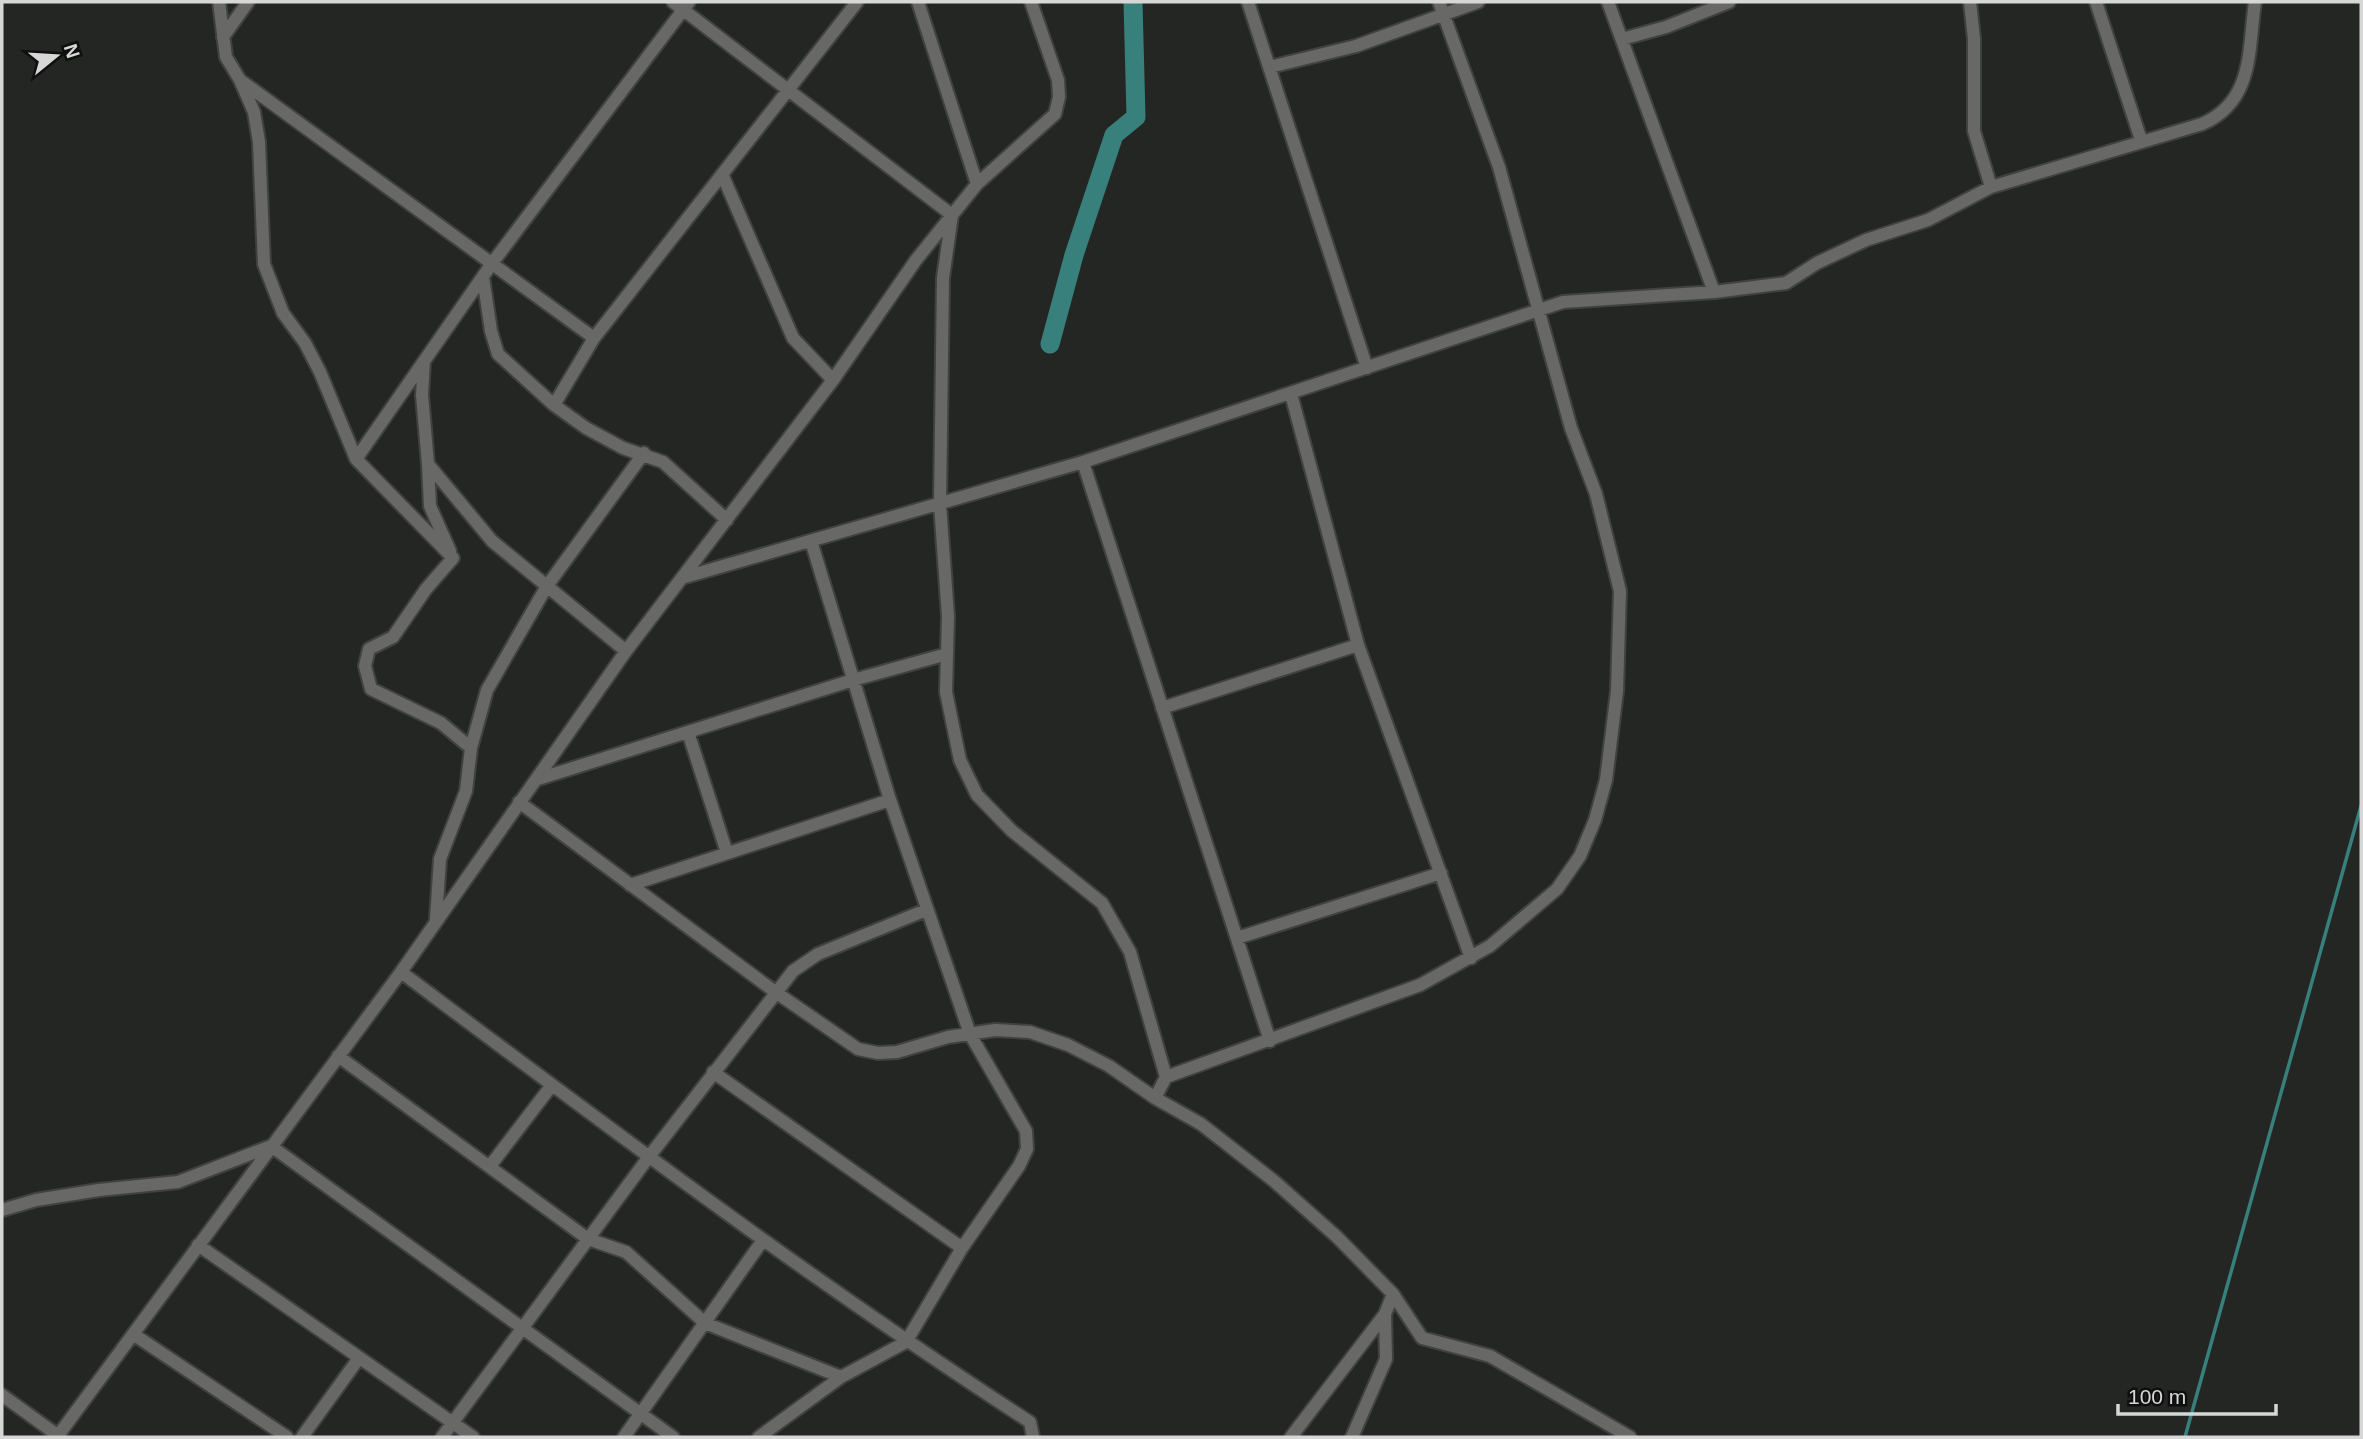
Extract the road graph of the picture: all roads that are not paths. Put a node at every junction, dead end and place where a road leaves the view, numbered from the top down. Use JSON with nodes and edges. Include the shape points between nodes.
{"nodes":[{"id":1,"x":219,"y":2,"type":"edge"},
{"id":2,"x":248,"y":2,"type":"edge"},
{"id":3,"x":857,"y":2,"type":"edge"},
{"id":4,"x":918,"y":2,"type":"edge"},
{"id":5,"x":1031,"y":2,"type":"edge"},
{"id":6,"x":1248,"y":2,"type":"edge"},
{"id":7,"x":1478,"y":2,"type":"edge"},
{"id":8,"x":1608,"y":2,"type":"edge"},
{"id":9,"x":1730,"y":2,"type":"edge"},
{"id":10,"x":1970,"y":2,"type":"edge"},
{"id":11,"x":2096,"y":2,"type":"edge"},
{"id":12,"x":2255,"y":2,"type":"edge"},
{"id":13,"x":682,"y":4,"type":"edge"},
{"id":14,"x":1441,"y":7,"type":"edge"},
{"id":15,"x":223,"y":37,"type":"junction"},
{"id":16,"x":1622,"y":39,"type":"junction"},
{"id":17,"x":1270,"y":67,"type":"junction"},
{"id":18,"x":240,"y":79,"type":"junction"},
{"id":19,"x":787,"y":90,"type":"junction"},
{"id":20,"x":2141,"y":140,"type":"junction"},
{"id":21,"x":722,"y":174,"type":"junction"},
{"id":22,"x":977,"y":184,"type":"junction"},
{"id":23,"x":1991,"y":187,"type":"junction"},
{"id":24,"x":952,"y":215,"type":"junction"},
{"id":25,"x":494,"y":262,"type":"junction"},
{"id":26,"x":483,"y":277,"type":"junction"},
{"id":27,"x":1714,"y":292,"type":"junction"},
{"id":28,"x":1538,"y":309,"type":"junction"},
{"id":29,"x":593,"y":338,"type":"junction"},
{"id":30,"x":424,"y":361,"type":"junction"},
{"id":31,"x":1367,"y":368,"type":"junction"},
{"id":32,"x":833,"y":380,"type":"junction"},
{"id":33,"x":1291,"y":394,"type":"junction"},
{"id":34,"x":554,"y":405,"type":"junction"},
{"id":35,"x":644,"y":453,"type":"junction"},
{"id":36,"x":356,"y":459,"type":"junction"},
{"id":37,"x":1083,"y":462,"type":"junction"},
{"id":38,"x":428,"y":464,"type":"junction"},
{"id":39,"x":940,"y":504,"type":"junction"},
{"id":40,"x":727,"y":520,"type":"junction"},
{"id":41,"x":811,"y":541,"type":"junction"},
{"id":42,"x":453,"y":558,"type":"junction"},
{"id":43,"x":685,"y":577,"type":"junction"},
{"id":44,"x":547,"y":586,"type":"junction"},
{"id":45,"x":1358,"y":645,"type":"junction"},
{"id":46,"x":626,"y":650,"type":"junction"},
{"id":47,"x":947,"y":654,"type":"junction"},
{"id":48,"x":853,"y":680,"type":"junction"},
{"id":49,"x":1162,"y":708,"type":"junction"},
{"id":50,"x":688,"y":732,"type":"junction"},
{"id":51,"x":471,"y":748,"type":"junction"},
{"id":52,"x":538,"y":779,"type":"junction"},
{"id":53,"x":890,"y":800,"type":"junction"},
{"id":54,"x":519,"y":802,"type":"junction"},
{"id":55,"x":727,"y":853,"type":"junction"},
{"id":56,"x":1441,"y":873,"type":"junction"},
{"id":57,"x":630,"y":885,"type":"junction"},
{"id":58,"x":926,"y":910,"type":"junction"},
{"id":59,"x":436,"y":920,"type":"junction"},
{"id":60,"x":1237,"y":938,"type":"junction"},
{"id":61,"x":1471,"y":958,"type":"junction"},
{"id":62,"x":401,"y":972,"type":"junction"},
{"id":63,"x":774,"y":991,"type":"junction"},
{"id":64,"x":970,"y":1034,"type":"junction"},
{"id":65,"x":1270,"y":1041,"type":"junction"},
{"id":66,"x":338,"y":1056,"type":"junction"},
{"id":67,"x":713,"y":1072,"type":"junction"},
{"id":68,"x":1166,"y":1077,"type":"junction"},
{"id":69,"x":552,"y":1085,"type":"junction"},
{"id":70,"x":1155,"y":1098,"type":"junction"},
{"id":71,"x":271,"y":1146,"type":"junction"},
{"id":72,"x":648,"y":1158,"type":"junction"},
{"id":73,"x":490,"y":1166,"type":"junction"},
{"id":74,"x":2,"y":1210,"type":"edge"},
{"id":75,"x":588,"y":1239,"type":"junction"},
{"id":76,"x":763,"y":1240,"type":"junction"},
{"id":77,"x":198,"y":1245,"type":"junction"},
{"id":78,"x":962,"y":1248,"type":"junction"},
{"id":79,"x":1393,"y":1294,"type":"junction"},
{"id":80,"x":1385,"y":1314,"type":"junction"},
{"id":81,"x":705,"y":1323,"type":"junction"},
{"id":82,"x":523,"y":1329,"type":"junction"},
{"id":83,"x":133,"y":1334,"type":"junction"},
{"id":84,"x":906,"y":1342,"type":"junction"},
{"id":85,"x":359,"y":1358,"type":"junction"},
{"id":86,"x":841,"y":1377,"type":"junction"},
{"id":87,"x":2,"y":1395,"type":"edge"},
{"id":88,"x":639,"y":1415,"type":"junction"},
{"id":89,"x":452,"y":1423,"type":"junction"},
{"id":90,"x":58,"y":1437,"type":"edge"},
{"id":91,"x":287,"y":1437,"type":"edge"},
{"id":92,"x":302,"y":1437,"type":"edge"},
{"id":93,"x":442,"y":1437,"type":"edge"},
{"id":94,"x":473,"y":1437,"type":"edge"},
{"id":95,"x":624,"y":1437,"type":"edge"},
{"id":96,"x":673,"y":1437,"type":"edge"},
{"id":97,"x":759,"y":1437,"type":"edge"},
{"id":98,"x":1033,"y":1437,"type":"edge"},
{"id":99,"x":1291,"y":1437,"type":"edge"},
{"id":100,"x":1352,"y":1437,"type":"edge"},
{"id":101,"x":1630,"y":1437,"type":"edge"}],
"edges":[{"from":1,"to":15,"type":"street"},
{"from":2,"to":15,"type":"street"},
{"from":3,"to":19,"type":"street"},
{"from":4,"to":22,"type":"street"},
{"from":5,"to":22,"type":"street","via":[[1058,80],[1057,108]]},
{"from":6,"to":17,"type":"street"},
{"from":7,"to":14,"type":"street"},
{"from":8,"to":16,"type":"street"},
{"from":9,"to":16,"type":"street"},
{"from":10,"to":23,"type":"street","via":[[1975,39],[1975,131]]},
{"from":11,"to":20,"type":"street"},
{"from":12,"to":20,"type":"street","via":[[2243,85],[2235,101],[2221,116],[2202,124]]},
{"from":13,"to":19,"type":"street"},
{"from":13,"to":25,"type":"street"},
{"from":14,"to":17,"type":"street","via":[[1356,46]]},
{"from":14,"to":28,"type":"street","via":[[1499,167]]},
{"from":15,"to":18,"type":"street","via":[[226,57]]},
{"from":16,"to":27,"type":"street"},
{"from":17,"to":31,"type":"street"},
{"from":18,"to":25,"type":"street"},
{"from":18,"to":36,"type":"street","via":[[254,112],[259,142],[264,264],[283,313],[320,372]]},
{"from":19,"to":21,"type":"street"},
{"from":19,"to":24,"type":"street"},
{"from":20,"to":23,"type":"street"},
{"from":21,"to":29,"type":"street"},
{"from":21,"to":32,"type":"street","via":[[793,338]]},
{"from":22,"to":24,"type":"street"},
{"from":23,"to":27,"type":"street","via":[[1928,220],[1817,262],[1786,284]]},
{"from":24,"to":32,"type":"street"},
{"from":24,"to":39,"type":"street","via":[[943,278]]},
{"from":25,"to":26,"type":"street"},
{"from":25,"to":29,"type":"street"},
{"from":26,"to":30,"type":"street"},
{"from":26,"to":34,"type":"street","via":[[498,354]]},
{"from":27,"to":28,"type":"street","via":[[1563,302]]},
{"from":28,"to":31,"type":"street"},
{"from":28,"to":61,"type":"street","via":[[1571,428],[1596,494],[1620,591],[1617,691],[1606,780],[1580,856],[1557,889]]},
{"from":29,"to":34,"type":"street"},
{"from":30,"to":36,"type":"street"},
{"from":30,"to":38,"type":"street"},
{"from":31,"to":33,"type":"street"},
{"from":32,"to":40,"type":"street"},
{"from":33,"to":37,"type":"street"},
{"from":33,"to":45,"type":"street"},
{"from":34,"to":35,"type":"street","via":[[623,448]]},
{"from":35,"to":40,"type":"street","via":[[663,462]]},
{"from":35,"to":44,"type":"street"},
{"from":36,"to":42,"type":"street"},
{"from":37,"to":39,"type":"street"},
{"from":37,"to":49,"type":"street"},
{"from":38,"to":42,"type":"street","via":[[430,506]]},
{"from":38,"to":44,"type":"street","via":[[492,541]]},
{"from":39,"to":41,"type":"street"},
{"from":39,"to":47,"type":"street"},
{"from":40,"to":43,"type":"street"},
{"from":41,"to":43,"type":"street"},
{"from":41,"to":48,"type":"street"},
{"from":42,"to":51,"type":"street","via":[[393,637],[369,649],[365,666],[371,689],[441,723]]},
{"from":43,"to":46,"type":"street"},
{"from":44,"to":46,"type":"street"},
{"from":44,"to":51,"type":"street","via":[[487,690]]},
{"from":45,"to":49,"type":"street"},
{"from":45,"to":56,"type":"street"},
{"from":46,"to":52,"type":"street"},
{"from":47,"to":48,"type":"street"},
{"from":47,"to":68,"type":"street","via":[[946,692],[960,760],[977,795],[1012,831],[1102,903],[1130,952]]},
{"from":48,"to":50,"type":"street"},
{"from":48,"to":53,"type":"street"},
{"from":49,"to":60,"type":"street"},
{"from":50,"to":52,"type":"street"},
{"from":50,"to":55,"type":"street"},
{"from":51,"to":59,"type":"street","via":[[467,791],[440,859]]},
{"from":52,"to":54,"type":"street"},
{"from":53,"to":55,"type":"street"},
{"from":53,"to":58,"type":"street"},
{"from":54,"to":57,"type":"street"},
{"from":54,"to":59,"type":"street"},
{"from":55,"to":57,"type":"street"},
{"from":56,"to":60,"type":"street"},
{"from":56,"to":61,"type":"street"},
{"from":57,"to":63,"type":"street"},
{"from":58,"to":63,"type":"street","via":[[818,954]]},
{"from":58,"to":64,"type":"street"},
{"from":59,"to":62,"type":"street"},
{"from":60,"to":65,"type":"street"},
{"from":61,"to":65,"type":"street","via":[[1420,985]]},
{"from":62,"to":66,"type":"street"},
{"from":62,"to":69,"type":"street"},
{"from":63,"to":64,"type":"street","via":[[858,1049],[897,1052]]},
{"from":63,"to":67,"type":"street"},
{"from":64,"to":70,"type":"street","via":[[1018,1031],[1055,1040],[1109,1066]]},
{"from":64,"to":78,"type":"street","via":[[1026,1131],[1027,1149]]},
{"from":65,"to":68,"type":"street"},
{"from":66,"to":71,"type":"street"},
{"from":66,"to":73,"type":"street"},
{"from":67,"to":72,"type":"street"},
{"from":67,"to":78,"type":"street"},
{"from":68,"to":70,"type":"street"},
{"from":69,"to":72,"type":"street"},
{"from":69,"to":73,"type":"street"},
{"from":70,"to":79,"type":"street","via":[[1201,1124],[1274,1181]]},
{"from":71,"to":74,"type":"street","via":[[178,1182],[86,1192]]},
{"from":71,"to":77,"type":"street"},
{"from":71,"to":82,"type":"street"},
{"from":72,"to":75,"type":"street"},
{"from":72,"to":76,"type":"street"},
{"from":73,"to":75,"type":"street"},
{"from":75,"to":81,"type":"street","via":[[626,1252]]},
{"from":75,"to":82,"type":"street"},
{"from":76,"to":81,"type":"street"},
{"from":76,"to":84,"type":"street"},
{"from":77,"to":83,"type":"street"},
{"from":77,"to":85,"type":"street"},
{"from":78,"to":84,"type":"street"},
{"from":79,"to":80,"type":"street"},
{"from":79,"to":101,"type":"street","via":[[1422,1338],[1490,1356]]},
{"from":80,"to":99,"type":"street"},
{"from":80,"to":100,"type":"street","via":[[1387,1359]]},
{"from":81,"to":86,"type":"street"},
{"from":81,"to":88,"type":"street"},
{"from":82,"to":88,"type":"street"},
{"from":82,"to":89,"type":"street"},
{"from":83,"to":90,"type":"street"},
{"from":83,"to":91,"type":"street"},
{"from":84,"to":86,"type":"street"},
{"from":84,"to":98,"type":"street","via":[[1030,1422]]},
{"from":85,"to":89,"type":"street"},
{"from":85,"to":92,"type":"street"},
{"from":86,"to":97,"type":"street"},
{"from":87,"to":90,"type":"street"},
{"from":88,"to":95,"type":"street"},
{"from":88,"to":96,"type":"street"},
{"from":89,"to":93,"type":"street"},
{"from":89,"to":94,"type":"street"}]}
